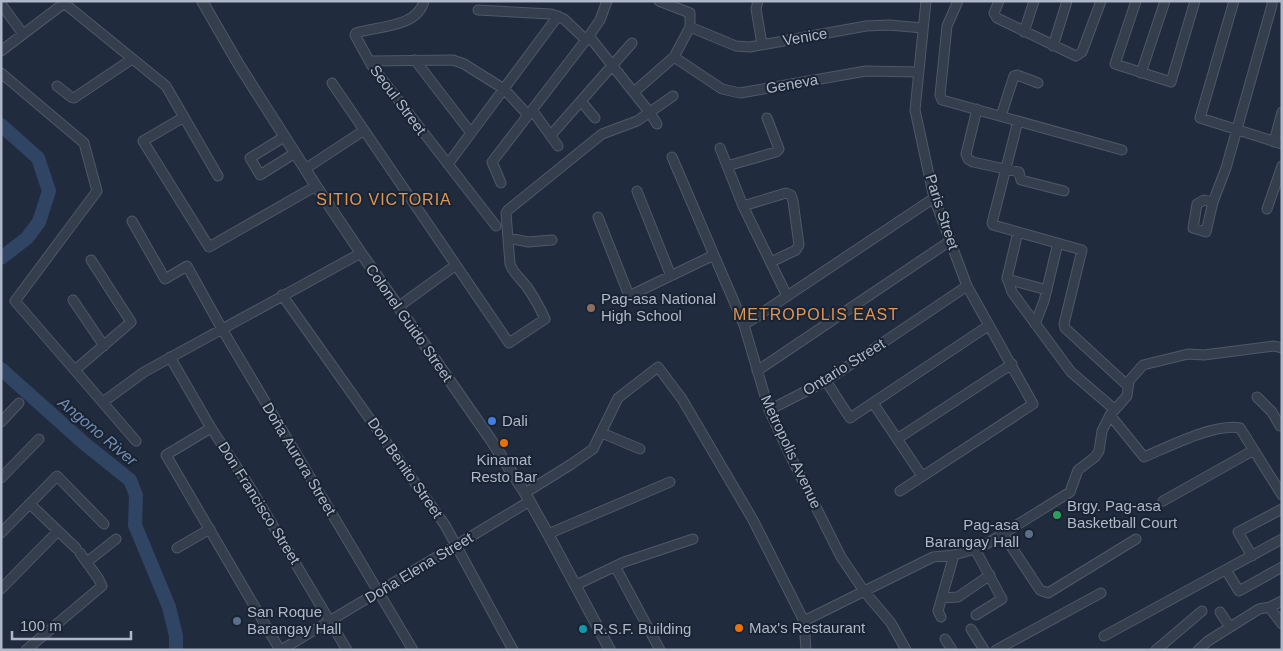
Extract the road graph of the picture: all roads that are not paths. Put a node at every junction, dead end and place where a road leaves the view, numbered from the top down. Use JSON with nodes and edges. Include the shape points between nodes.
{"nodes":[{"id":1,"x":202,"y":1,"type":"edge"},
{"id":2,"x":424,"y":1,"type":"edge"},
{"id":3,"x":607,"y":1,"type":"edge"},
{"id":4,"x":660,"y":1,"type":"edge"},
{"id":5,"x":758,"y":1,"type":"edge"},
{"id":6,"x":926,"y":1,"type":"edge"},
{"id":7,"x":958,"y":1,"type":"edge"},
{"id":8,"x":999,"y":1,"type":"edge"},
{"id":9,"x":1034,"y":1,"type":"edge"},
{"id":10,"x":1067,"y":1,"type":"edge"},
{"id":11,"x":1101,"y":1,"type":"edge"},
{"id":12,"x":1136,"y":1,"type":"edge"},
{"id":13,"x":1165,"y":1,"type":"edge"},
{"id":14,"x":1195,"y":1,"type":"edge"},
{"id":15,"x":1234,"y":1,"type":"edge"},
{"id":16,"x":1272,"y":1,"type":"edge"},
{"id":17,"x":65,"y":2,"type":"edge"},
{"id":18,"x":1,"y":4,"type":"edge"},
{"id":19,"x":500,"y":6,"type":"edge"},
{"id":20,"x":478,"y":10,"type":"dead end"},
{"id":21,"x":558,"y":16,"type":"junction"},
{"id":22,"x":690,"y":27,"type":"junction"},
{"id":23,"x":923,"y":28,"type":"junction"},
{"id":24,"x":1024,"y":32,"type":"junction"},
{"id":25,"x":23,"y":34,"type":"junction"},
{"id":26,"x":587,"y":38,"type":"junction"},
{"id":27,"x":632,"y":43,"type":"dead end"},
{"id":28,"x":762,"y":44,"type":"junction"},
{"id":29,"x":1052,"y":46,"type":"junction"},
{"id":30,"x":1,"y":51,"type":"edge"},
{"id":31,"x":674,"y":57,"type":"junction"},
{"id":32,"x":132,"y":59,"type":"junction"},
{"id":33,"x":415,"y":60,"type":"junction"},
{"id":34,"x":369,"y":61,"type":"junction"},
{"id":35,"x":612,"y":64,"type":"junction"},
{"id":36,"x":918,"y":72,"type":"junction"},
{"id":37,"x":1,"y":73,"type":"edge"},
{"id":38,"x":1141,"y":73,"type":"junction"},
{"id":39,"x":332,"y":83,"type":"dead end"},
{"id":40,"x":1038,"y":83,"type":"dead end"},
{"id":41,"x":57,"y":86,"type":"dead end"},
{"id":42,"x":504,"y":89,"type":"junction"},
{"id":43,"x":634,"y":92,"type":"junction"},
{"id":44,"x":673,"y":96,"type":"dead end"},
{"id":45,"x":581,"y":101,"type":"junction"},
{"id":46,"x":977,"y":109,"type":"junction"},
{"id":47,"x":1282,"y":112,"type":"edge"},
{"id":48,"x":530,"y":113,"type":"junction"},
{"id":49,"x":650,"y":113,"type":"junction"},
{"id":50,"x":1000,"y":116,"type":"junction"},
{"id":51,"x":184,"y":117,"type":"junction"},
{"id":52,"x":595,"y":118,"type":"dead end"},
{"id":53,"x":767,"y":118,"type":"dead end"},
{"id":54,"x":1018,"y":121,"type":"junction"},
{"id":55,"x":657,"y":124,"type":"dead end"},
{"id":56,"x":363,"y":131,"type":"junction"},
{"id":57,"x":1236,"y":131,"type":"junction"},
{"id":58,"x":471,"y":133,"type":"junction"},
{"id":59,"x":551,"y":135,"type":"junction"},
{"id":60,"x":284,"y":137,"type":"junction"},
{"id":61,"x":1278,"y":143,"type":"edge"},
{"id":62,"x":558,"y":146,"type":"dead end"},
{"id":63,"x":720,"y":148,"type":"dead end"},
{"id":64,"x":1122,"y":150,"type":"dead end"},
{"id":65,"x":295,"y":153,"type":"junction"},
{"id":66,"x":672,"y":157,"type":"dead end"},
{"id":67,"x":448,"y":164,"type":"junction"},
{"id":68,"x":727,"y":166,"type":"junction"},
{"id":69,"x":1282,"y":166,"type":"edge"},
{"id":70,"x":305,"y":169,"type":"junction"},
{"id":71,"x":1005,"y":170,"type":"junction"},
{"id":72,"x":218,"y":176,"type":"dead end"},
{"id":73,"x":501,"y":183,"type":"dead end"},
{"id":74,"x":316,"y":186,"type":"junction"},
{"id":75,"x":636,"y":191,"type":"dead end"},
{"id":76,"x":1064,"y":191,"type":"dead end"},
{"id":77,"x":934,"y":198,"type":"junction"},
{"id":78,"x":1213,"y":202,"type":"dead end"},
{"id":79,"x":743,"y":206,"type":"junction"},
{"id":80,"x":1267,"y":209,"type":"dead end"},
{"id":81,"x":598,"y":217,"type":"dead end"},
{"id":82,"x":132,"y":220,"type":"dead end"},
{"id":83,"x":496,"y":226,"type":"dead end"},
{"id":84,"x":1018,"y":232,"type":"junction"},
{"id":85,"x":508,"y":238,"type":"junction"},
{"id":86,"x":552,"y":240,"type":"dead end"},
{"id":87,"x":950,"y":241,"type":"junction"},
{"id":88,"x":1058,"y":243,"type":"junction"},
{"id":89,"x":361,"y":253,"type":"junction"},
{"id":90,"x":714,"y":255,"type":"junction"},
{"id":91,"x":91,"y":260,"type":"dead end"},
{"id":92,"x":771,"y":262,"type":"junction"},
{"id":93,"x":456,"y":265,"type":"junction"},
{"id":94,"x":671,"y":276,"type":"junction"},
{"id":95,"x":1007,"y":280,"type":"junction"},
{"id":96,"x":967,"y":286,"type":"junction"},
{"id":97,"x":1047,"y":290,"type":"junction"},
{"id":98,"x":282,"y":295,"type":"junction"},
{"id":99,"x":787,"y":296,"type":"junction"},
{"id":100,"x":73,"y":300,"type":"dead end"},
{"id":101,"x":398,"y":307,"type":"junction"},
{"id":102,"x":1035,"y":324,"type":"junction"},
{"id":103,"x":744,"y":326,"type":"junction"},
{"id":104,"x":988,"y":326,"type":"junction"},
{"id":105,"x":222,"y":329,"type":"junction"},
{"id":106,"x":104,"y":346,"type":"junction"},
{"id":107,"x":1282,"y":348,"type":"edge"},
{"id":108,"x":170,"y":357,"type":"junction"},
{"id":109,"x":1012,"y":364,"type":"junction"},
{"id":110,"x":75,"y":370,"type":"junction"},
{"id":111,"x":757,"y":371,"type":"junction"},
{"id":112,"x":826,"y":381,"type":"junction"},
{"id":113,"x":1128,"y":386,"type":"junction"},
{"id":114,"x":1257,"y":397,"type":"dead end"},
{"id":115,"x":103,"y":402,"type":"junction"},
{"id":116,"x":873,"y":403,"type":"junction"},
{"id":117,"x":19,"y":404,"type":"dead end"},
{"id":118,"x":769,"y":410,"type":"junction"},
{"id":119,"x":1112,"y":412,"type":"junction"},
{"id":120,"x":1,"y":422,"type":"edge"},
{"id":121,"x":1282,"y":425,"type":"edge"},
{"id":122,"x":211,"y":428,"type":"junction"},
{"id":123,"x":602,"y":433,"type":"junction"},
{"id":124,"x":40,"y":439,"type":"dead end"},
{"id":125,"x":897,"y":439,"type":"junction"},
{"id":126,"x":136,"y":441,"type":"dead end"},
{"id":127,"x":640,"y":449,"type":"dead end"},
{"id":128,"x":1254,"y":450,"type":"junction"},
{"id":129,"x":922,"y":476,"type":"junction"},
{"id":130,"x":1,"y":478,"type":"edge"},
{"id":131,"x":670,"y":482,"type":"dead end"},
{"id":132,"x":900,"y":491,"type":"dead end"},
{"id":133,"x":1282,"y":495,"type":"edge"},
{"id":134,"x":527,"y":497,"type":"junction"},
{"id":135,"x":1163,"y":501,"type":"dead end"},
{"id":136,"x":30,"y":504,"type":"junction"},
{"id":137,"x":1282,"y":509,"type":"edge"},
{"id":138,"x":104,"y":524,"type":"dead end"},
{"id":139,"x":210,"y":529,"type":"junction"},
{"id":140,"x":58,"y":531,"type":"junction"},
{"id":141,"x":1,"y":533,"type":"edge"},
{"id":142,"x":548,"y":534,"type":"junction"},
{"id":143,"x":1002,"y":534,"type":"junction"},
{"id":144,"x":116,"y":539,"type":"dead end"},
{"id":145,"x":693,"y":539,"type":"dead end"},
{"id":146,"x":1136,"y":539,"type":"dead end"},
{"id":147,"x":1282,"y":539,"type":"edge"},
{"id":148,"x":457,"y":545,"type":"junction"},
{"id":149,"x":177,"y":548,"type":"dead end"},
{"id":150,"x":976,"y":549,"type":"junction"},
{"id":151,"x":954,"y":555,"type":"junction"},
{"id":152,"x":1252,"y":556,"type":"junction"},
{"id":153,"x":87,"y":562,"type":"junction"},
{"id":154,"x":615,"y":566,"type":"junction"},
{"id":155,"x":1282,"y":567,"type":"edge"},
{"id":156,"x":1226,"y":570,"type":"junction"},
{"id":157,"x":990,"y":575,"type":"junction"},
{"id":158,"x":576,"y":585,"type":"junction"},
{"id":159,"x":1,"y":589,"type":"edge"},
{"id":160,"x":864,"y":591,"type":"junction"},
{"id":161,"x":379,"y":592,"type":"junction"},
{"id":162,"x":1101,"y":593,"type":"dead end"},
{"id":163,"x":942,"y":598,"type":"junction"},
{"id":164,"x":1282,"y":601,"type":"edge"},
{"id":165,"x":1269,"y":607,"type":"junction"},
{"id":166,"x":1202,"y":611,"type":"dead end"},
{"id":167,"x":1220,"y":612,"type":"dead end"},
{"id":168,"x":976,"y":615,"type":"dead end"},
{"id":169,"x":941,"y":617,"type":"dead end"},
{"id":170,"x":331,"y":621,"type":"junction"},
{"id":171,"x":804,"y":621,"type":"junction"},
{"id":172,"x":1282,"y":624,"type":"edge"},
{"id":173,"x":1230,"y":627,"type":"junction"},
{"id":174,"x":971,"y":629,"type":"dead end"},
{"id":175,"x":1104,"y":636,"type":"dead end"},
{"id":176,"x":945,"y":639,"type":"dead end"},
{"id":177,"x":26,"y":650,"type":"edge"},
{"id":178,"x":280,"y":650,"type":"edge"},
{"id":179,"x":347,"y":650,"type":"edge"},
{"id":180,"x":413,"y":650,"type":"edge"},
{"id":181,"x":513,"y":650,"type":"edge"},
{"id":182,"x":610,"y":650,"type":"edge"},
{"id":183,"x":660,"y":650,"type":"edge"},
{"id":184,"x":806,"y":650,"type":"edge"},
{"id":185,"x":906,"y":650,"type":"edge"},
{"id":186,"x":952,"y":650,"type":"edge"},
{"id":187,"x":984,"y":650,"type":"edge"},
{"id":188,"x":996,"y":650,"type":"edge"},
{"id":189,"x":1156,"y":650,"type":"edge"},
{"id":190,"x":1198,"y":650,"type":"edge"}],
"edges":[{"from":1,"to":60,"type":"street","name":"Colonel Guido Street","via":[[225,44]]},
{"from":2,"to":34,"type":"street","name":"Seoul Street","via":[[421,9],[410,18],[356,33]]},
{"from":3,"to":26,"type":"street","via":[[600,20]]},
{"from":4,"to":22,"type":"street","via":[[690,13]]},
{"from":5,"to":28,"type":"street","via":[[756,9]]},
{"from":6,"to":23,"type":"street","name":"Paris Street"},
{"from":7,"to":46,"type":"street","via":[[948,26],[940,98]]},
{"from":8,"to":24,"type":"street","via":[[994,13],[997,18]]},
{"from":9,"to":24,"type":"street"},
{"from":10,"to":29,"type":"street"},
{"from":11,"to":29,"type":"street","via":[[1082,52],[1076,56]]},
{"from":12,"to":38,"type":"street","via":[[1115,64]]},
{"from":13,"to":38,"type":"street"},
{"from":14,"to":38,"type":"street","via":[[1171,82]]},
{"from":15,"to":57,"type":"street","via":[[1200,118]]},
{"from":16,"to":57,"type":"street"},
{"from":17,"to":25,"type":"street"},
{"from":17,"to":32,"type":"street"},
{"from":18,"to":25,"type":"street"},
{"from":19,"to":20,"type":"street"},
{"from":19,"to":21,"type":"street"},
{"from":21,"to":26,"type":"street"},
{"from":21,"to":42,"type":"street"},
{"from":22,"to":28,"type":"street","name":"Venice","via":[[736,46]]},
{"from":22,"to":31,"type":"street"},
{"from":23,"to":28,"type":"street","name":"Venice","via":[[866,26]]},
{"from":23,"to":36,"type":"street","name":"Paris Street"},
{"from":24,"to":29,"type":"street"},
{"from":25,"to":30,"type":"street"},
{"from":26,"to":35,"type":"street"},
{"from":26,"to":48,"type":"street"},
{"from":27,"to":35,"type":"street"},
{"from":31,"to":36,"type":"street","name":"Geneva","via":[[722,89],[740,93],[866,71]]},
{"from":31,"to":43,"type":"street"},
{"from":32,"to":41,"type":"street","via":[[74,98]]},
{"from":32,"to":51,"type":"street","via":[[166,86]]},
{"from":33,"to":34,"type":"street"},
{"from":33,"to":42,"type":"street","via":[[460,62]]},
{"from":33,"to":58,"type":"street"},
{"from":34,"to":67,"type":"street","name":"Seoul Street"},
{"from":35,"to":43,"type":"street"},
{"from":35,"to":45,"type":"street"},
{"from":36,"to":77,"type":"street","name":"Paris Street","via":[[915,110]]},
{"from":37,"to":110,"type":"street","via":[[84,143],[97,191],[15,301]]},
{"from":39,"to":56,"type":"street"},
{"from":40,"to":50,"type":"street","via":[[1014,76]]},
{"from":42,"to":48,"type":"street"},
{"from":42,"to":58,"type":"street"},
{"from":43,"to":49,"type":"street"},
{"from":44,"to":49,"type":"street"},
{"from":45,"to":52,"type":"street"},
{"from":45,"to":59,"type":"street"},
{"from":46,"to":50,"type":"street"},
{"from":46,"to":71,"type":"street","via":[[966,154],[968,160]]},
{"from":47,"to":61,"type":"street"},
{"from":48,"to":59,"type":"street"},
{"from":48,"to":73,"type":"street","via":[[492,162]]},
{"from":49,"to":55,"type":"street"},
{"from":49,"to":85,"type":"street","via":[[628,126],[602,134],[506,213]]},
{"from":50,"to":54,"type":"street"},
{"from":51,"to":72,"type":"street"},
{"from":51,"to":74,"type":"street","via":[[143,141],[209,247]]},
{"from":53,"to":68,"type":"street","via":[[779,149]]},
{"from":54,"to":64,"type":"street"},
{"from":54,"to":71,"type":"street"},
{"from":56,"to":70,"type":"street"},
{"from":56,"to":93,"type":"street"},
{"from":57,"to":61,"type":"street"},
{"from":57,"to":78,"type":"street"},
{"from":58,"to":67,"type":"street"},
{"from":59,"to":62,"type":"street"},
{"from":60,"to":65,"type":"street","name":"Colonel Guido Street"},
{"from":60,"to":65,"type":"street","via":[[250,158],[260,175]]},
{"from":63,"to":68,"type":"street"},
{"from":65,"to":70,"type":"street","name":"Colonel Guido Street"},
{"from":66,"to":90,"type":"street","name":"Metropolis Avenue"},
{"from":67,"to":83,"type":"street","name":"Seoul Street"},
{"from":68,"to":79,"type":"street"},
{"from":69,"to":80,"type":"street"},
{"from":70,"to":74,"type":"street","name":"Colonel Guido Street"},
{"from":71,"to":76,"type":"street","via":[[1019,172],[1021,180]]},
{"from":71,"to":84,"type":"street","via":[[992,223]]},
{"from":74,"to":89,"type":"street","name":"Colonel Guido Street"},
{"from":75,"to":94,"type":"street"},
{"from":77,"to":87,"type":"street","name":"Paris Street"},
{"from":77,"to":99,"type":"street"},
{"from":79,"to":92,"type":"street"},
{"from":79,"to":92,"type":"street","via":[[791,195],[799,245],[796,250]]},
{"from":81,"to":94,"type":"street","via":[[628,293],[631,295]]},
{"from":82,"to":105,"type":"street","name":"Doña Aurora Street","via":[[165,279],[188,266]]},
{"from":84,"to":88,"type":"street"},
{"from":84,"to":95,"type":"street"},
{"from":85,"to":86,"type":"street","via":[[528,242]]},
{"from":85,"to":93,"type":"street","via":[[512,270],[546,318],[509,343]]},
{"from":87,"to":96,"type":"street","name":"Paris Street"},
{"from":87,"to":111,"type":"street"},
{"from":88,"to":97,"type":"street"},
{"from":88,"to":113,"type":"street","via":[[1082,250],[1065,328]]},
{"from":89,"to":98,"type":"street"},
{"from":89,"to":101,"type":"street","name":"Colonel Guido Street"},
{"from":90,"to":94,"type":"street"},
{"from":90,"to":103,"type":"street","name":"Metropolis Avenue"},
{"from":91,"to":106,"type":"street","via":[[131,322]]},
{"from":92,"to":99,"type":"street"},
{"from":93,"to":101,"type":"street"},
{"from":95,"to":97,"type":"street"},
{"from":95,"to":102,"type":"street"},
{"from":96,"to":104,"type":"street","name":"Paris Street"},
{"from":96,"to":112,"type":"street","name":"Ontario Street"},
{"from":97,"to":102,"type":"street"},
{"from":98,"to":105,"type":"street"},
{"from":98,"to":148,"type":"street","name":"Don Benito Street"},
{"from":99,"to":103,"type":"street"},
{"from":100,"to":106,"type":"street"},
{"from":101,"to":134,"type":"street","name":"Colonel Guido Street"},
{"from":102,"to":119,"type":"street","via":[[1070,372]]},
{"from":103,"to":111,"type":"street","name":"Metropolis Avenue"},
{"from":104,"to":109,"type":"street","name":"Paris Street"},
{"from":104,"to":116,"type":"street"},
{"from":105,"to":108,"type":"street"},
{"from":105,"to":161,"type":"street","name":"Doña Aurora Street"},
{"from":106,"to":110,"type":"street"},
{"from":107,"to":113,"type":"street","via":[[1274,346],[1188,354],[1143,364]]},
{"from":108,"to":115,"type":"street","via":[[130,380]]},
{"from":108,"to":122,"type":"street","name":"Don Francisco Street"},
{"from":109,"to":125,"type":"street"},
{"from":109,"to":129,"type":"street","name":"Paris Street","via":[[1033,404]]},
{"from":110,"to":115,"type":"street"},
{"from":111,"to":118,"type":"street","name":"Metropolis Avenue"},
{"from":112,"to":116,"type":"street","via":[[850,418]]},
{"from":112,"to":118,"type":"street","name":"Ontario Street"},
{"from":113,"to":119,"type":"street","via":[[1127,396]]},
{"from":114,"to":121,"type":"street"},
{"from":115,"to":126,"type":"street"},
{"from":116,"to":125,"type":"street"},
{"from":117,"to":120,"type":"street"},
{"from":118,"to":160,"type":"street","name":"Metropolis Avenue","via":[[841,557]]},
{"from":119,"to":128,"type":"street","via":[[1144,457],[1193,436],[1232,426],[1240,428]]},
{"from":119,"to":143,"type":"street","via":[[1102,432],[1099,452],[1078,470],[1070,492]]},
{"from":122,"to":139,"type":"street","via":[[166,454]]},
{"from":122,"to":170,"type":"street","name":"Don Francisco Street"},
{"from":123,"to":127,"type":"street"},
{"from":123,"to":134,"type":"street","name":"Doña Elena Street","via":[[593,448]]},
{"from":123,"to":171,"type":"street","name":"Doña Elena Street","via":[[618,398],[658,367],[682,399],[749,512]]},
{"from":124,"to":130,"type":"street"},
{"from":125,"to":129,"type":"street"},
{"from":128,"to":133,"type":"street"},
{"from":128,"to":135,"type":"street"},
{"from":129,"to":132,"type":"street"},
{"from":131,"to":142,"type":"street"},
{"from":134,"to":142,"type":"street","name":"Colonel Guido Street"},
{"from":134,"to":148,"type":"street","name":"Doña Elena Street"},
{"from":136,"to":138,"type":"street","via":[[57,476]]},
{"from":136,"to":140,"type":"street"},
{"from":136,"to":141,"type":"street"},
{"from":137,"to":152,"type":"street","via":[[1238,532]]},
{"from":139,"to":149,"type":"street"},
{"from":139,"to":178,"type":"street"},
{"from":140,"to":153,"type":"street"},
{"from":140,"to":159,"type":"street"},
{"from":142,"to":158,"type":"street","name":"Colonel Guido Street"},
{"from":143,"to":146,"type":"street","via":[[1040,590],[1048,593]]},
{"from":143,"to":150,"type":"street"},
{"from":144,"to":153,"type":"street"},
{"from":145,"to":154,"type":"street"},
{"from":147,"to":152,"type":"street"},
{"from":148,"to":161,"type":"street","name":"Doña Elena Street"},
{"from":148,"to":181,"type":"street","name":"Don Benito Street"},
{"from":150,"to":151,"type":"street"},
{"from":150,"to":157,"type":"street"},
{"from":151,"to":160,"type":"street","via":[[933,557]]},
{"from":151,"to":163,"type":"street"},
{"from":152,"to":156,"type":"street"},
{"from":153,"to":177,"type":"street","via":[[102,586]]},
{"from":154,"to":158,"type":"street"},
{"from":154,"to":183,"type":"street"},
{"from":155,"to":156,"type":"street","via":[[1239,591]]},
{"from":156,"to":175,"type":"street"},
{"from":157,"to":163,"type":"street","via":[[958,597]]},
{"from":157,"to":168,"type":"street","via":[[1002,600]]},
{"from":158,"to":182,"type":"street","name":"Colonel Guido Street"},
{"from":160,"to":171,"type":"street"},
{"from":160,"to":185,"type":"street","name":"Metropolis Avenue","via":[[891,623]]},
{"from":161,"to":170,"type":"street","name":"Doña Elena Street"},
{"from":161,"to":180,"type":"street","name":"Doña Aurora Street"},
{"from":162,"to":188,"type":"street"},
{"from":163,"to":169,"type":"street","via":[[938,611]]},
{"from":164,"to":165,"type":"street"},
{"from":165,"to":172,"type":"street"},
{"from":165,"to":173,"type":"street"},
{"from":166,"to":189,"type":"street"},
{"from":167,"to":173,"type":"street"},
{"from":170,"to":178,"type":"street","name":"Doña Elena Street"},
{"from":170,"to":179,"type":"street","name":"Don Francisco Street"},
{"from":171,"to":184,"type":"street"},
{"from":173,"to":190,"type":"street"},
{"from":174,"to":187,"type":"street"},
{"from":176,"to":186,"type":"street"}]}
